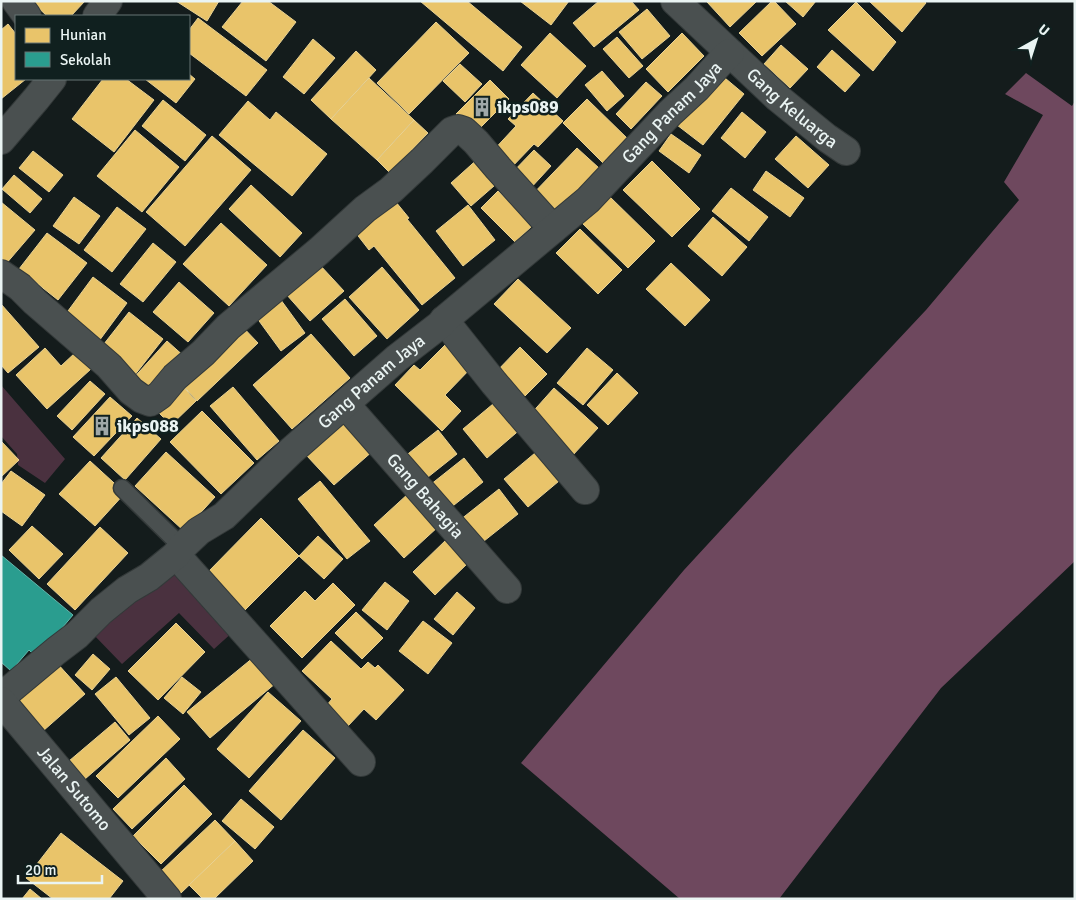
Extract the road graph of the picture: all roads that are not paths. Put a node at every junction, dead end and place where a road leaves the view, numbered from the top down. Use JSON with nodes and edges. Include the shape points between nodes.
{"nodes":[{"id":1,"x":16,"y":1,"type":"edge"},
{"id":2,"x":108,"y":1,"type":"edge"},
{"id":3,"x":675,"y":1,"type":"edge"},
{"id":4,"x":26,"y":15,"type":"edge"},
{"id":5,"x":99,"y":15,"type":"edge"},
{"id":6,"x":730,"y":53,"type":"junction"},
{"id":7,"x":51,"y":80,"type":"edge"},
{"id":8,"x":1,"y":140,"type":"edge"},
{"id":9,"x":846,"y":151,"type":"dead end"},
{"id":10,"x":553,"y":229,"type":"junction"},
{"id":11,"x":1,"y":274,"type":"edge"},
{"id":12,"x":444,"y":320,"type":"junction"},
{"id":13,"x":345,"y":404,"type":"junction"},
{"id":14,"x":122,"y":488,"type":"dead end"},
{"id":15,"x":585,"y":490,"type":"dead end"},
{"id":16,"x":179,"y":551,"type":"junction"},
{"id":17,"x":507,"y":589,"type":"dead end"},
{"id":18,"x":1,"y":699,"type":"edge"},
{"id":19,"x":361,"y":762,"type":"dead end"},
{"id":20,"x":167,"y":899,"type":"edge"}],
"edges":[{"from":1,"to":4,"type":"street"},
{"from":2,"to":5,"type":"street"},
{"from":3,"to":6,"type":"street","name":"Gang Keluarga"},
{"from":6,"to":9,"type":"street","name":"Gang Keluarga","via":[[778,98]]},
{"from":6,"to":10,"type":"street","name":"Gang Panam Jaya","via":[[588,200]]},
{"from":7,"to":8,"type":"street"},
{"from":10,"to":11,"type":"street","via":[[476,142],[464,131],[452,131],[391,190],[228,327],[150,402],[131,391],[109,366]]},
{"from":10,"to":12,"type":"street","name":"Gang Panam Jaya"},
{"from":12,"to":13,"type":"street","name":"Gang Panam Jaya"},
{"from":12,"to":15,"type":"street"},
{"from":13,"to":16,"type":"street","name":"Gang Panam Jaya","via":[[260,479],[224,516],[199,531]]},
{"from":13,"to":17,"type":"street","name":"Gang Bahagia"},
{"from":14,"to":16,"type":"lane"},
{"from":16,"to":18,"type":"street","name":"Gang Panam Jaya","via":[[101,611]]},
{"from":16,"to":19,"type":"street"},
{"from":18,"to":20,"type":"street","name":"Jalan Sutomo"}]}
